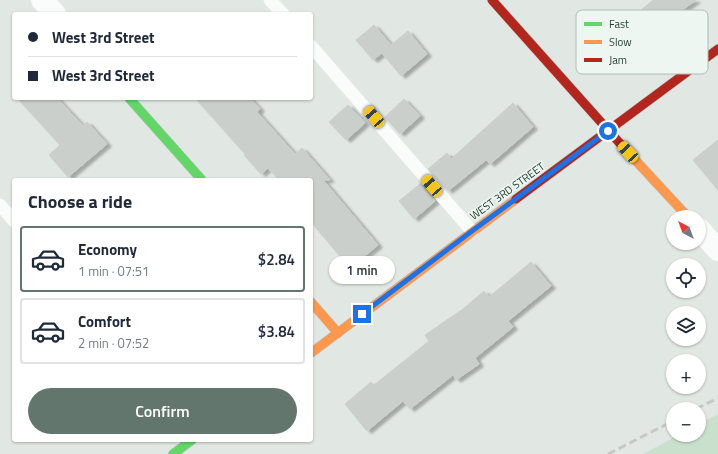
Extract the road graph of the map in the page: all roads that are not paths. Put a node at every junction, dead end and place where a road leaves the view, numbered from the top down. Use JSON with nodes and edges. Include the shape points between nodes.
{"nodes":[{"id":1,"x":42,"y":0,"type":"edge"},
{"id":2,"x":270,"y":0,"type":"edge"},
{"id":3,"x":492,"y":0,"type":"edge"},
{"id":4,"x":53,"y":12,"type":"edge"},
{"id":5,"x":281,"y":12,"type":"edge"},
{"id":6,"x":313,"y":48,"type":"edge"},
{"id":7,"x":718,"y":49,"type":"edge"},
{"id":8,"x":708,"y":56,"type":"edge"},
{"id":9,"x":684,"y":74,"type":"edge"},
{"id":10,"x":132,"y":100,"type":"edge"},
{"id":11,"x":608,"y":131,"type":"junction"},
{"id":12,"x":200,"y":178,"type":"edge"},
{"id":13,"x":0,"y":205,"type":"edge"},
{"id":14,"x":681,"y":210,"type":"edge"},
{"id":15,"x":12,"y":219,"type":"edge"},
{"id":16,"x":472,"y":231,"type":"junction"},
{"id":17,"x":706,"y":237,"type":"edge"},
{"id":18,"x":718,"y":250,"type":"edge"},
{"id":19,"x":313,"y":304,"type":"edge"},
{"id":20,"x":338,"y":333,"type":"junction"},
{"id":21,"x":313,"y":351,"type":"edge"},
{"id":22,"x":189,"y":442,"type":"edge"},
{"id":23,"x":173,"y":454,"type":"edge"}],
"edges":[{"from":1,"to":4,"type":"street"},
{"from":2,"to":5,"type":"lane"},
{"from":3,"to":11,"type":"street"},
{"from":6,"to":16,"type":"lane"},
{"from":7,"to":8,"type":"street","name":"WEST 3RD STREET"},
{"from":9,"to":11,"type":"street","name":"WEST 3RD STREET"},
{"from":10,"to":12,"type":"street"},
{"from":11,"to":14,"type":"street"},
{"from":11,"to":16,"type":"street","name":"WEST 3RD STREET"},
{"from":13,"to":15,"type":"lane"},
{"from":16,"to":20,"type":"street","name":"WEST 3RD STREET"},
{"from":17,"to":18,"type":"street"},
{"from":19,"to":20,"type":"street"},
{"from":20,"to":21,"type":"street","name":"WEST 3RD STREET"},
{"from":22,"to":23,"type":"street"}]}
